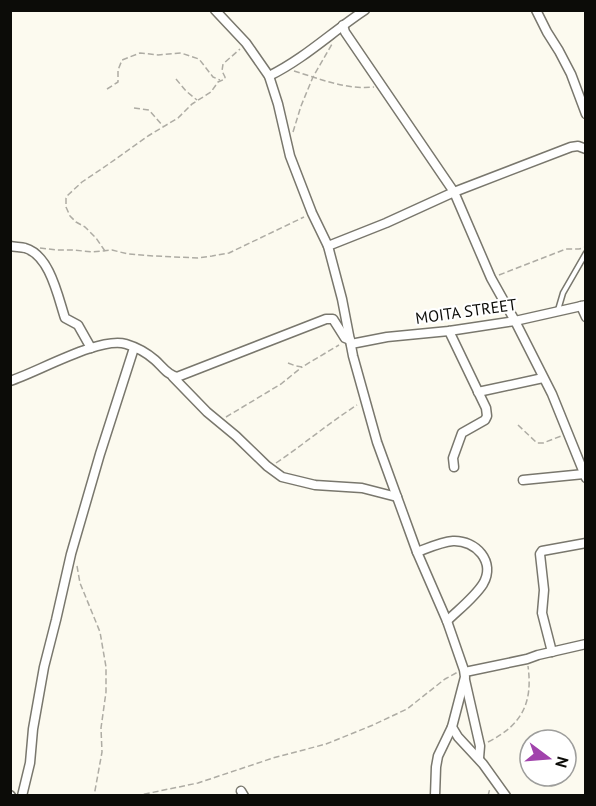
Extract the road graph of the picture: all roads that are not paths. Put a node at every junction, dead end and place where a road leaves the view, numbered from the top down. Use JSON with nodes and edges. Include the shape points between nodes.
{"nodes":[{"id":1,"x":214,"y":10,"type":"edge"},
{"id":2,"x":365,"y":10,"type":"edge"},
{"id":3,"x":536,"y":10,"type":"edge"},
{"id":4,"x":343,"y":25,"type":"junction"},
{"id":5,"x":269,"y":76,"type":"junction"},
{"id":6,"x":585,"y":114,"type":"edge"},
{"id":7,"x":583,"y":146,"type":"edge"},
{"id":8,"x":454,"y":192,"type":"junction"},
{"id":9,"x":10,"y":246,"type":"edge"},
{"id":10,"x":328,"y":246,"type":"junction"},
{"id":11,"x":585,"y":253,"type":"edge"},
{"id":12,"x":583,"y":306,"type":"edge"},
{"id":13,"x":558,"y":311,"type":"junction"},
{"id":14,"x":585,"y":317,"type":"edge"},
{"id":15,"x":515,"y":321,"type":"junction"},
{"id":16,"x":449,"y":331,"type":"junction"},
{"id":17,"x":349,"y":341,"type":"junction"},
{"id":18,"x":91,"y":348,"type":"junction"},
{"id":19,"x":134,"y":348,"type":"junction"},
{"id":20,"x":173,"y":377,"type":"junction"},
{"id":21,"x":543,"y":378,"type":"junction"},
{"id":22,"x":10,"y":381,"type":"edge"},
{"id":23,"x":478,"y":393,"type":"junction"},
{"id":24,"x":454,"y":467,"type":"dead end"},
{"id":25,"x":584,"y":476,"type":"edge"},
{"id":26,"x":523,"y":480,"type":"dead end"},
{"id":27,"x":396,"y":497,"type":"junction"},
{"id":28,"x":585,"y":543,"type":"edge"},
{"id":29,"x":417,"y":552,"type":"junction"},
{"id":30,"x":447,"y":621,"type":"junction"},
{"id":31,"x":585,"y":644,"type":"edge"},
{"id":32,"x":552,"y":652,"type":"junction"},
{"id":33,"x":465,"y":673,"type":"junction"},
{"id":34,"x":452,"y":727,"type":"junction"},
{"id":35,"x":479,"y":758,"type":"junction"},
{"id":36,"x":22,"y":795,"type":"edge"},
{"id":37,"x":435,"y":795,"type":"edge"},
{"id":38,"x":506,"y":795,"type":"edge"}],
"edges":[{"from":1,"to":5,"type":"street","via":[[246,43]]},
{"from":2,"to":4,"type":"street"},
{"from":3,"to":6,"type":"street","via":[[571,74]]},
{"from":4,"to":5,"type":"street"},
{"from":4,"to":8,"type":"street"},
{"from":5,"to":10,"type":"street","via":[[288,148]]},
{"from":7,"to":8,"type":"street","via":[[571,147]]},
{"from":8,"to":10,"type":"street"},
{"from":8,"to":15,"type":"street","via":[[491,278]]},
{"from":9,"to":18,"type":"street","via":[[27,248],[48,268],[65,318],[78,325]]},
{"from":10,"to":17,"type":"street"},
{"from":11,"to":13,"type":"lane","via":[[563,293]]},
{"from":12,"to":13,"type":"street","name":"MOITA STREET"},
{"from":12,"to":14,"type":"street"},
{"from":13,"to":15,"type":"street","name":"MOITA STREET"},
{"from":15,"to":16,"type":"street","name":"MOITA STREET"},
{"from":15,"to":21,"type":"street"},
{"from":16,"to":17,"type":"street","name":"MOITA STREET"},
{"from":16,"to":23,"type":"street"},
{"from":17,"to":20,"type":"street","via":[[333,319],[326,319]]},
{"from":17,"to":27,"type":"street"},
{"from":18,"to":19,"type":"street","via":[[119,343]]},
{"from":18,"to":22,"type":"street"},
{"from":19,"to":20,"type":"street"},
{"from":19,"to":36,"type":"street","via":[[71,554],[44,667]]},
{"from":20,"to":27,"type":"street","via":[[269,468],[287,479],[362,488]]},
{"from":21,"to":23,"type":"street"},
{"from":21,"to":25,"type":"street"},
{"from":23,"to":24,"type":"street","via":[[486,408],[486,418],[462,433],[453,458]]},
{"from":25,"to":26,"type":"street"},
{"from":27,"to":29,"type":"street"},
{"from":28,"to":32,"type":"street","via":[[540,554],[542,613]]},
{"from":29,"to":30,"type":"street"},
{"from":29,"to":30,"type":"street","via":[[462,542],[481,553],[487,562],[483,584]]},
{"from":30,"to":33,"type":"street"},
{"from":31,"to":32,"type":"street"},
{"from":32,"to":33,"type":"street"},
{"from":33,"to":34,"type":"street"},
{"from":33,"to":35,"type":"street"},
{"from":34,"to":35,"type":"street"},
{"from":34,"to":37,"type":"street","via":[[438,756]]},
{"from":35,"to":38,"type":"street"}]}
